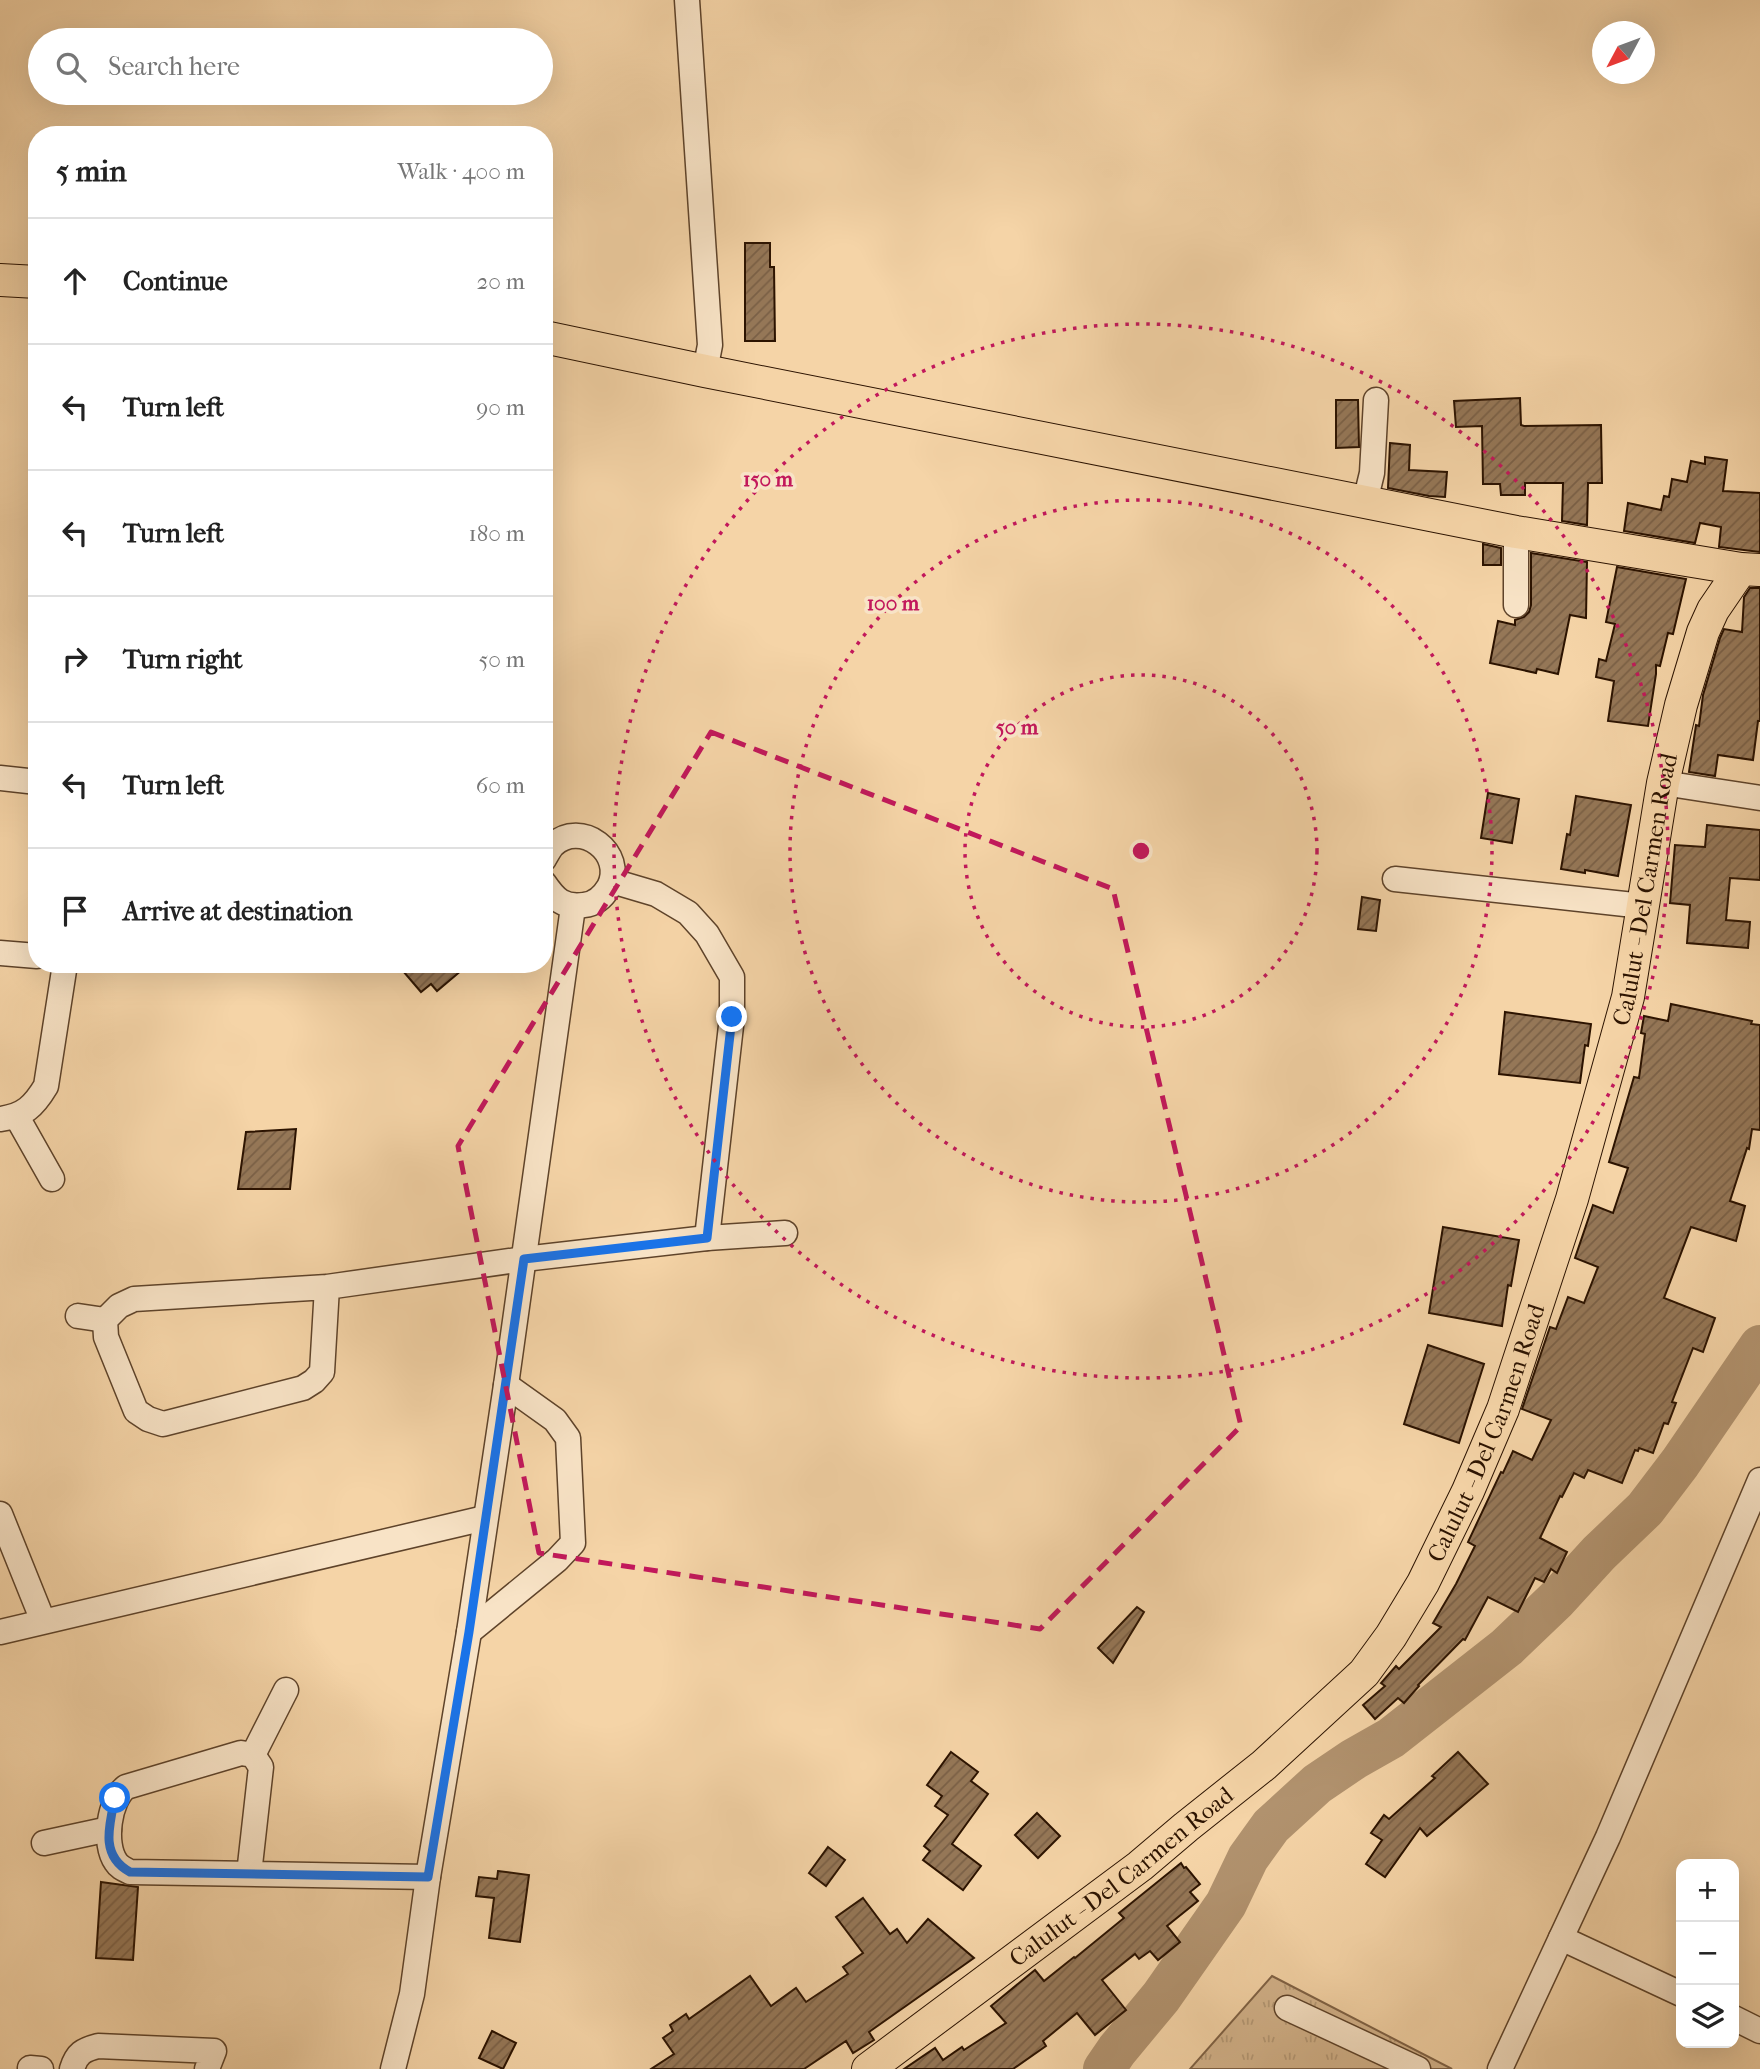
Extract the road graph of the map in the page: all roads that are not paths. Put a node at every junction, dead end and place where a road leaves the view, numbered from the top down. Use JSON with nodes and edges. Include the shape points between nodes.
{"nodes":[{"id":1,"x":687,"y":0,"type":"edge"},
{"id":2,"x":0,"y":280,"type":"edge"},
{"id":3,"x":28,"y":282,"type":"edge"},
{"id":4,"x":553,"y":339,"type":"edge"},
{"id":5,"x":705,"y":371,"type":"junction"},
{"id":6,"x":1376,"y":400,"type":"dead end"},
{"id":7,"x":1365,"y":502,"type":"junction"},
{"id":8,"x":1516,"y":532,"type":"junction"},
{"id":9,"x":1751,"y":570,"type":"edge"},
{"id":10,"x":1516,"y":605,"type":"dead end"},
{"id":11,"x":0,"y":778,"type":"edge"},
{"id":12,"x":28,"y":781,"type":"edge"},
{"id":13,"x":1664,"y":783,"type":"junction"},
{"id":14,"x":1760,"y":798,"type":"edge"},
{"id":15,"x":553,"y":845,"type":"edge"},
{"id":16,"x":1395,"y":879,"type":"dead end"},
{"id":17,"x":612,"y":881,"type":"junction"},
{"id":18,"x":553,"y":897,"type":"edge"},
{"id":19,"x":1643,"y":906,"type":"junction"},
{"id":20,"x":573,"y":907,"type":"junction"},
{"id":21,"x":0,"y":953,"type":"edge"},
{"id":22,"x":28,"y":955,"type":"edge"},
{"id":23,"x":64,"y":973,"type":"edge"},
{"id":24,"x":8,"y":1118,"type":"edge"},
{"id":25,"x":52,"y":1179,"type":"dead end"},
{"id":26,"x":785,"y":1233,"type":"dead end"},
{"id":27,"x":707,"y":1238,"type":"junction"},
{"id":28,"x":524,"y":1259,"type":"junction"},
{"id":29,"x":327,"y":1287,"type":"junction"},
{"id":30,"x":78,"y":1315,"type":"dead end"},
{"id":31,"x":105,"y":1320,"type":"junction"},
{"id":32,"x":506,"y":1385,"type":"junction"},
{"id":33,"x":1760,"y":1480,"type":"edge"},
{"id":34,"x":0,"y":1514,"type":"edge"},
{"id":35,"x":485,"y":1518,"type":"junction"},
{"id":36,"x":43,"y":1621,"type":"junction"},
{"id":37,"x":0,"y":1632,"type":"edge"},
{"id":38,"x":469,"y":1632,"type":"junction"},
{"id":39,"x":286,"y":1690,"type":"dead end"},
{"id":40,"x":254,"y":1755,"type":"junction"},
{"id":41,"x":109,"y":1829,"type":"junction"},
{"id":42,"x":44,"y":1843,"type":"dead end"},
{"id":43,"x":249,"y":1874,"type":"junction"},
{"id":44,"x":428,"y":1877,"type":"junction"},
{"id":45,"x":1561,"y":1938,"type":"junction"},
{"id":46,"x":1676,"y":1992,"type":"edge"},
{"id":47,"x":1287,"y":2008,"type":"dead end"},
{"id":48,"x":1739,"y":2020,"type":"edge"},
{"id":49,"x":1760,"y":2031,"type":"edge"},
{"id":50,"x":72,"y":2069,"type":"edge"},
{"id":51,"x":207,"y":2069,"type":"edge"},
{"id":52,"x":393,"y":2069,"type":"edge"},
{"id":53,"x":868,"y":2069,"type":"edge"},
{"id":54,"x":1418,"y":2069,"type":"edge"},
{"id":55,"x":1500,"y":2069,"type":"edge"}],
"edges":[{"from":1,"to":5,"type":"street","via":[[709,345]]},
{"from":2,"to":3,"type":"main road"},
{"from":4,"to":5,"type":"main road"},
{"from":5,"to":7,"type":"main road"},
{"from":6,"to":7,"type":"street","via":[[1372,473]]},
{"from":7,"to":8,"type":"main road"},
{"from":8,"to":9,"type":"main road"},
{"from":8,"to":10,"type":"street"},
{"from":9,"to":13,"type":"main road","name":"Calulut - Del Carmen Road","via":[[1726,589],[1703,632]]},
{"from":11,"to":12,"type":"street"},
{"from":13,"to":14,"type":"street"},
{"from":13,"to":19,"type":"main road","name":"Calulut - Del Carmen Road"},
{"from":15,"to":17,"type":"street","via":[[569,836],[587,837],[603,846],[612,862]]},
{"from":16,"to":19,"type":"street"},
{"from":17,"to":20,"type":"street","via":[[604,895],[590,905]]},
{"from":17,"to":27,"type":"street","via":[[656,894],[688,913],[707,934],[732,977],[732,1017]]},
{"from":18,"to":20,"type":"street"},
{"from":19,"to":53,"type":"main road","name":"Calulut - Del Carmen Road","via":[[1628,997],[1598,1107],[1503,1409],[1423,1583],[1391,1636],[1364,1673],[1264,1765],[1140,1866]]},
{"from":20,"to":28,"type":"street"},
{"from":21,"to":22,"type":"street"},
{"from":23,"to":24,"type":"street","via":[[46,1086],[36,1103]]},
{"from":24,"to":25,"type":"street"},
{"from":26,"to":27,"type":"street"},
{"from":27,"to":28,"type":"street"},
{"from":28,"to":29,"type":"street"},
{"from":28,"to":32,"type":"street"},
{"from":29,"to":31,"type":"street","via":[[134,1299]]},
{"from":29,"to":31,"type":"street","via":[[322,1372],[314,1381],[303,1388],[163,1424],[136,1411],[106,1337]]},
{"from":30,"to":31,"type":"street"},
{"from":32,"to":35,"type":"street"},
{"from":32,"to":38,"type":"street","via":[[555,1420],[568,1438],[573,1543]]},
{"from":33,"to":45,"type":"street"},
{"from":34,"to":36,"type":"street"},
{"from":35,"to":36,"type":"street"},
{"from":35,"to":38,"type":"street"},
{"from":36,"to":37,"type":"street"},
{"from":38,"to":44,"type":"street"},
{"from":39,"to":40,"type":"street"},
{"from":40,"to":41,"type":"street","via":[[241,1753],[125,1787],[115,1798]]},
{"from":40,"to":43,"type":"street","via":[[261,1767]]},
{"from":41,"to":42,"type":"street"},
{"from":41,"to":43,"type":"street","via":[[111,1854],[130,1872]]},
{"from":43,"to":44,"type":"street"},
{"from":44,"to":52,"type":"street","via":[[412,1994]]},
{"from":45,"to":46,"type":"street"},
{"from":45,"to":55,"type":"street"},
{"from":47,"to":54,"type":"street"},
{"from":48,"to":49,"type":"street"},
{"from":50,"to":51,"type":"street","via":[[85,2049],[98,2046],[214,2051]]}]}
